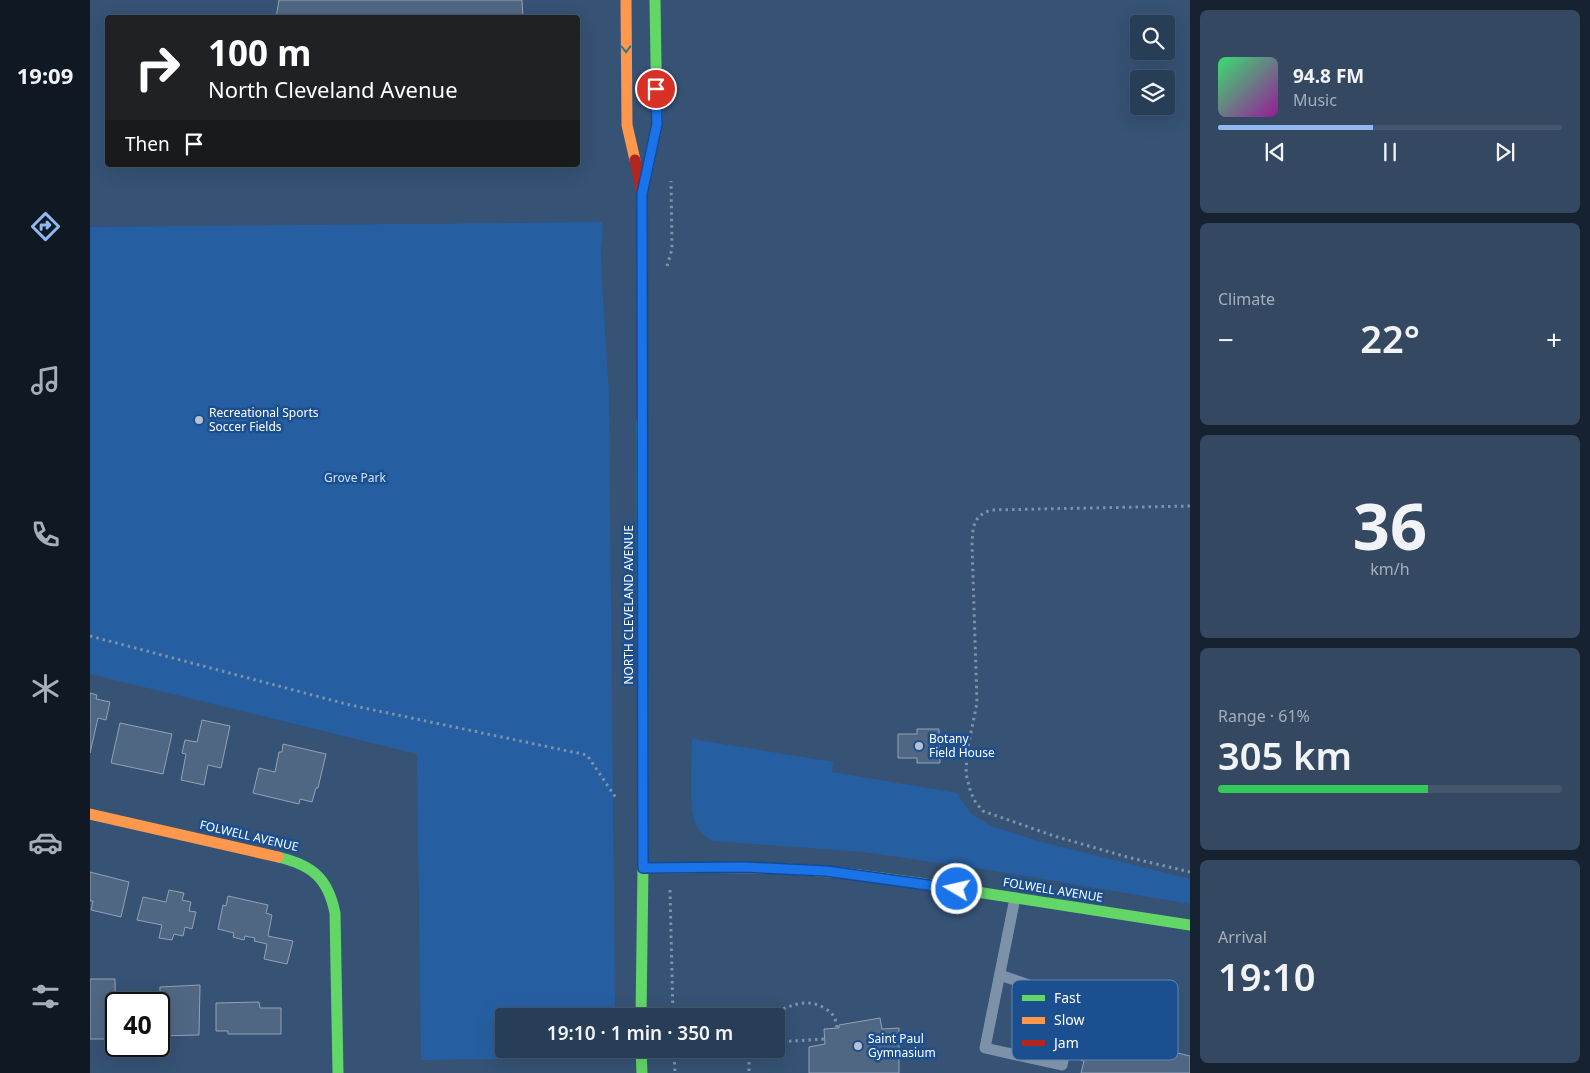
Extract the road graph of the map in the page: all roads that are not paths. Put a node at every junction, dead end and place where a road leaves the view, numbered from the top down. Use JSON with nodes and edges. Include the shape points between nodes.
{"nodes":[{"id":1,"x":626,"y":0,"type":"edge"},
{"id":2,"x":656,"y":0,"type":"edge"},
{"id":3,"x":642,"y":194,"type":"junction"},
{"id":4,"x":90,"y":814,"type":"edge"},
{"id":5,"x":643,"y":868,"type":"junction"},
{"id":6,"x":1015,"y":898,"type":"junction"},
{"id":7,"x":1190,"y":925,"type":"edge"},
{"id":8,"x":1000,"y":976,"type":"junction"},
{"id":9,"x":1012,"y":980,"type":"edge"},
{"id":10,"x":641,"y":1008,"type":"edge"},
{"id":11,"x":1012,"y":1054,"type":"edge"},
{"id":12,"x":641,"y":1058,"type":"edge"},
{"id":13,"x":1040,"y":1060,"type":"edge"},
{"id":14,"x":1063,"y":1060,"type":"edge"},
{"id":15,"x":338,"y":1073,"type":"edge"},
{"id":16,"x":642,"y":1073,"type":"edge"}],
"edges":[{"from":1,"to":3,"type":"main road","name":"NORTH CLEVELAND AVENUE","one_way":true,"via":[[627,125]]},
{"from":2,"to":3,"type":"main road","name":"NORTH CLEVELAND AVENUE","via":[[657,124]]},
{"from":3,"to":5,"type":"main road","name":"NORTH CLEVELAND AVENUE"},
{"from":4,"to":15,"type":"main road","name":"FOLWELL AVENUE","via":[[296,860],[323,879],[329,888],[335,913]]},
{"from":5,"to":6,"type":"main road","name":"FOLWELL AVENUE","via":[[744,867],[826,871]]},
{"from":5,"to":10,"type":"main road","name":"NORTH CLEVELAND AVENUE"},
{"from":6,"to":7,"type":"main road","name":"FOLWELL AVENUE"},
{"from":6,"to":8,"type":"lane"},
{"from":8,"to":9,"type":"lane"},
{"from":8,"to":11,"type":"lane","via":[[986,1048]]},
{"from":12,"to":16,"type":"main road"},
{"from":13,"to":14,"type":"lane","via":[[1062,1065]]}]}
